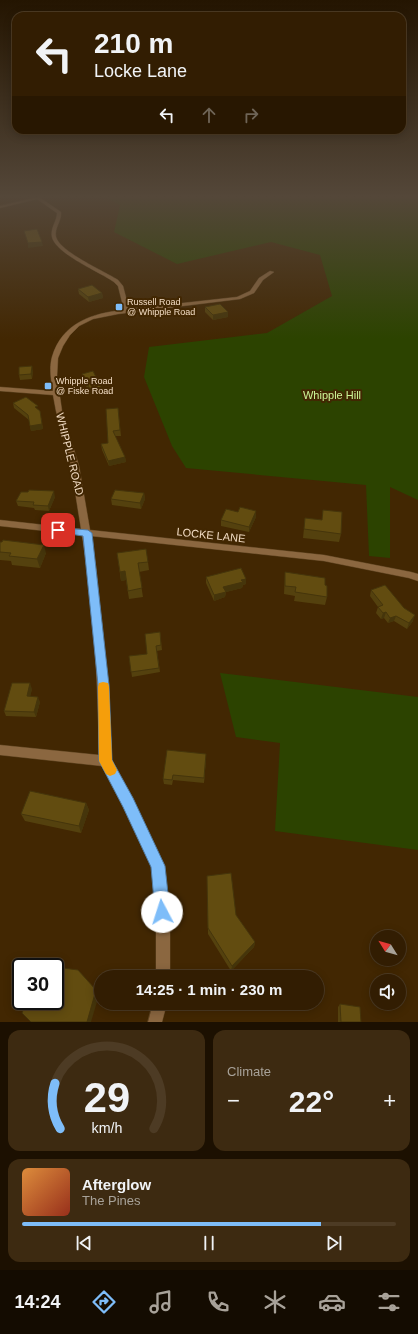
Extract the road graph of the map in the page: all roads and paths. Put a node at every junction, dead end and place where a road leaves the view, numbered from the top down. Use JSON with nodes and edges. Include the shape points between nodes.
{"nodes":[{"id":1,"x":58,"y":244,"type":"edge"},
{"id":2,"x":272,"y":272,"type":"dead end"},
{"id":3,"x":127,"y":310,"type":"junction"},
{"id":4,"x":0,"y":388,"type":"edge"},
{"id":5,"x":56,"y":393,"type":"junction"},
{"id":6,"x":0,"y":523,"type":"edge"},
{"id":7,"x":88,"y":533,"type":"junction"},
{"id":8,"x":418,"y":578,"type":"edge"},
{"id":9,"x":0,"y":750,"type":"edge"},
{"id":10,"x":105,"y":761,"type":"junction"},
{"id":11,"x":163,"y":970,"type":"edge"},
{"id":12,"x":158,"y":1010,"type":"edge"},
{"id":13,"x":155,"y":1022,"type":"edge"}],
"edges":[{"from":1,"to":3,"type":"street","via":[[116,281]]},
{"from":2,"to":3,"type":"street","name":"WHIPPLE ROAD","via":[[261,278],[254,291],[243,297]]},
{"from":3,"to":5,"type":"street","name":"WHIPPLE ROAD","via":[[87,320],[68,334],[55,358]]},
{"from":4,"to":5,"type":"street"},
{"from":5,"to":7,"type":"street","name":"WHIPPLE ROAD","via":[[75,466]]},
{"from":6,"to":7,"type":"street","name":"LOCKE LANE"},
{"from":7,"to":8,"type":"street","name":"LOCKE LANE","via":[[324,558]]},
{"from":7,"to":10,"type":"street","name":"WHIPPLE ROAD","via":[[103,685]]},
{"from":9,"to":10,"type":"street"},
{"from":10,"to":11,"type":"street","name":"WHIPPLE ROAD","via":[[128,802],[158,866],[163,927]]},
{"from":12,"to":13,"type":"street"}]}
